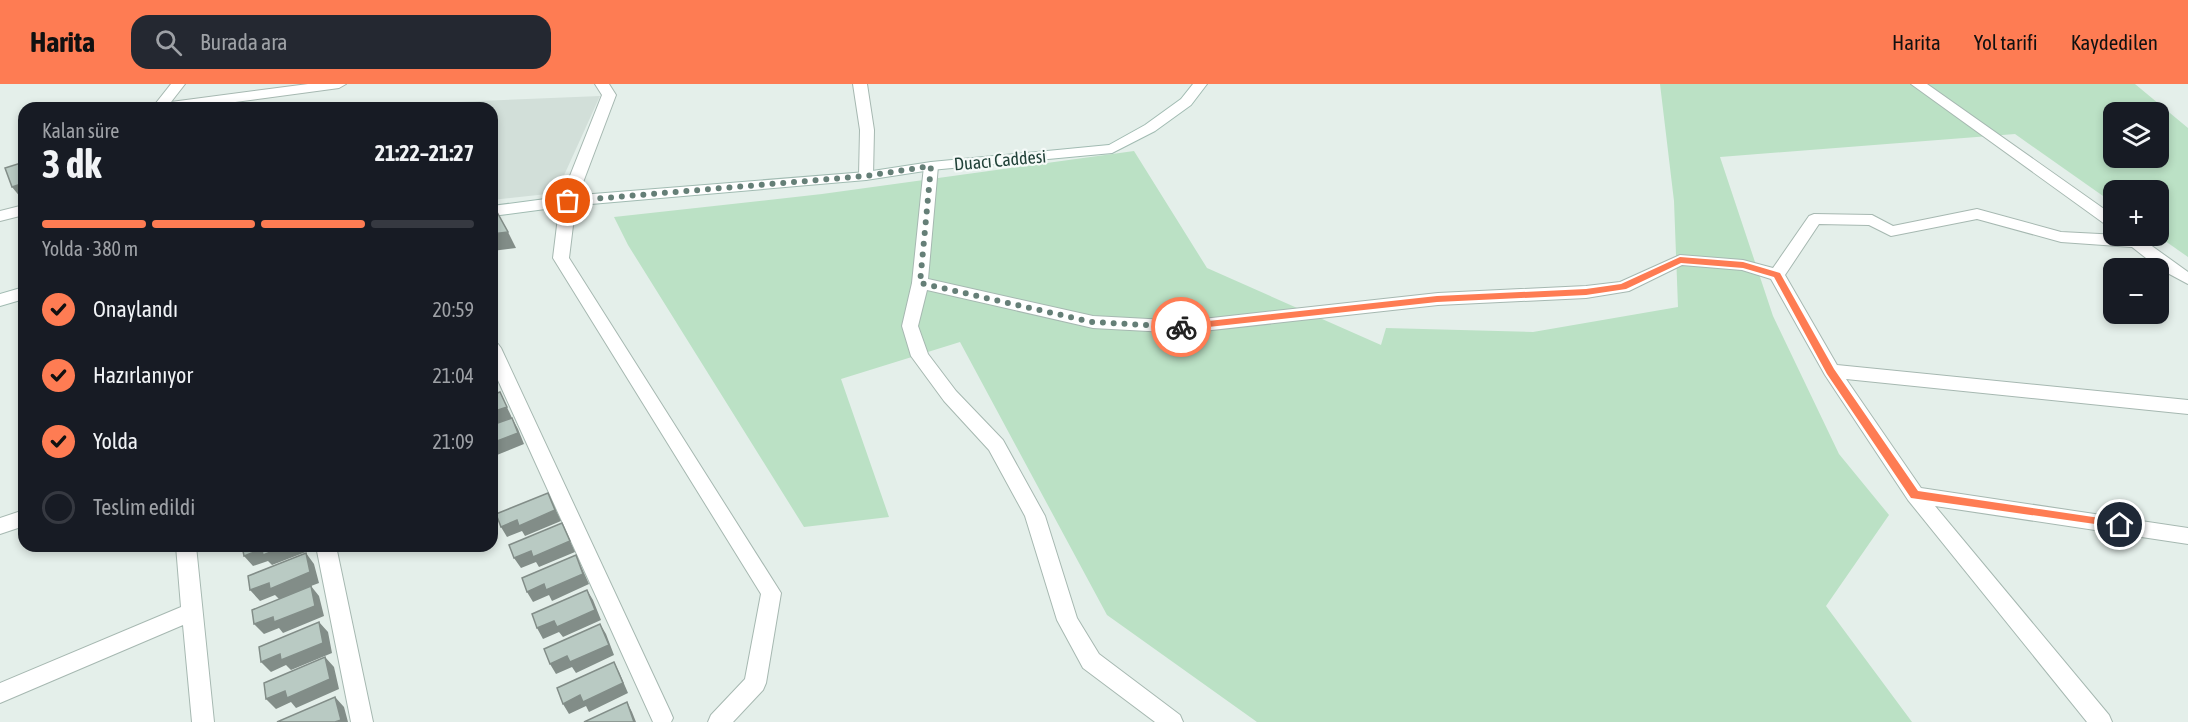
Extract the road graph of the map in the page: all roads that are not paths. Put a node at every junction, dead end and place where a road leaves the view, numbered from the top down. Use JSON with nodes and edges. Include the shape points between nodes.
{"nodes":[{"id":1,"x":178,"y":84,"type":"edge"},
{"id":2,"x":339,"y":84,"type":"edge"},
{"id":3,"x":602,"y":84,"type":"edge"},
{"id":4,"x":860,"y":84,"type":"edge"},
{"id":5,"x":1200,"y":84,"type":"edge"},
{"id":6,"x":1918,"y":84,"type":"edge"},
{"id":7,"x":164,"y":102,"type":"edge"},
{"id":8,"x":204,"y":102,"type":"edge"},
{"id":9,"x":931,"y":166,"type":"junction"},
{"id":10,"x":866,"y":176,"type":"junction"},
{"id":11,"x":568,"y":201,"type":"junction"},
{"id":12,"x":498,"y":210,"type":"edge"},
{"id":13,"x":18,"y":212,"type":"edge"},
{"id":14,"x":0,"y":216,"type":"edge"},
{"id":15,"x":2103,"y":216,"type":"edge"},
{"id":16,"x":2103,"y":238,"type":"edge"},
{"id":17,"x":2143,"y":246,"type":"edge"},
{"id":18,"x":1777,"y":275,"type":"junction"},
{"id":19,"x":2188,"y":279,"type":"edge"},
{"id":20,"x":920,"y":283,"type":"junction"},
{"id":21,"x":18,"y":295,"type":"edge"},
{"id":22,"x":0,"y":300,"type":"edge"},
{"id":23,"x":498,"y":361,"type":"edge"},
{"id":24,"x":1831,"y":371,"type":"junction"},
{"id":25,"x":2188,"y":407,"type":"edge"},
{"id":26,"x":1915,"y":495,"type":"junction"},
{"id":27,"x":18,"y":520,"type":"edge"},
{"id":28,"x":0,"y":526,"type":"edge"},
{"id":29,"x":2188,"y":536,"type":"edge"},
{"id":30,"x":186,"y":552,"type":"edge"},
{"id":31,"x":327,"y":552,"type":"edge"},
{"id":32,"x":191,"y":612,"type":"junction"},
{"id":33,"x":0,"y":693,"type":"edge"},
{"id":34,"x":662,"y":718,"type":"dead end"},
{"id":35,"x":203,"y":722,"type":"edge"},
{"id":36,"x":362,"y":722,"type":"edge"},
{"id":37,"x":719,"y":722,"type":"edge"},
{"id":38,"x":1172,"y":722,"type":"edge"},
{"id":39,"x":2101,"y":722,"type":"edge"}],
"edges":[{"from":1,"to":7,"type":"street"},
{"from":2,"to":8,"type":"street"},
{"from":3,"to":11,"type":"street","via":[[609,95]]},
{"from":4,"to":10,"type":"street","via":[[868,118]]},
{"from":5,"to":9,"type":"street","name":"Duacı Caddesi","via":[[1186,102],[1112,149]]},
{"from":6,"to":15,"type":"street"},
{"from":9,"to":10,"type":"street","name":"Duacı Caddesi"},
{"from":9,"to":20,"type":"street"},
{"from":10,"to":11,"type":"street","name":"Duacı Caddesi"},
{"from":11,"to":12,"type":"street","name":"Duacı Caddesi"},
{"from":11,"to":37,"type":"street","via":[[561,258],[771,593],[755,682]]},
{"from":13,"to":14,"type":"street"},
{"from":16,"to":18,"type":"street","via":[[2061,237],[1977,214],[1891,231],[1872,220],[1814,219]]},
{"from":17,"to":19,"type":"street"},
{"from":18,"to":20,"type":"street","via":[[1743,265],[1680,260],[1623,287],[1437,299],[1185,327],[1092,322]]},
{"from":18,"to":24,"type":"street"},
{"from":20,"to":38,"type":"street","via":[[910,326],[920,356],[950,396],[996,445],[1035,516],[1067,620],[1091,661]]},
{"from":21,"to":22,"type":"street"},
{"from":23,"to":34,"type":"street"},
{"from":24,"to":25,"type":"street"},
{"from":24,"to":26,"type":"street"},
{"from":26,"to":29,"type":"street"},
{"from":26,"to":39,"type":"street"},
{"from":27,"to":28,"type":"street"},
{"from":30,"to":32,"type":"street"},
{"from":31,"to":36,"type":"street"},
{"from":32,"to":33,"type":"street"},
{"from":32,"to":35,"type":"street"}]}
